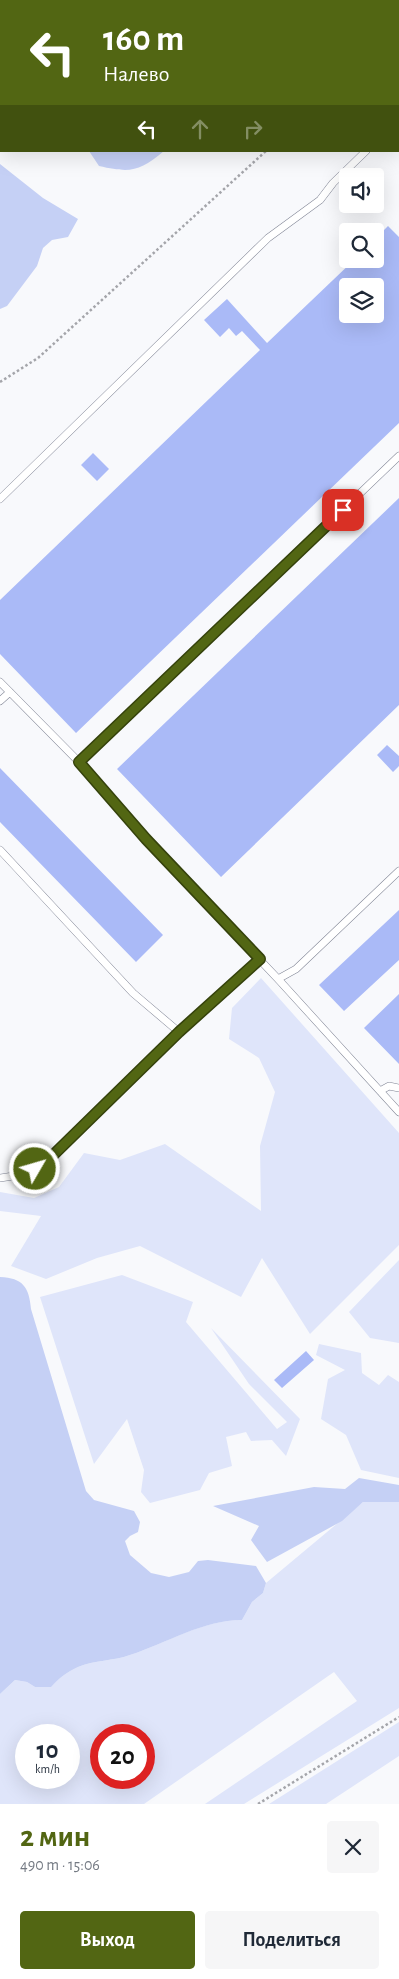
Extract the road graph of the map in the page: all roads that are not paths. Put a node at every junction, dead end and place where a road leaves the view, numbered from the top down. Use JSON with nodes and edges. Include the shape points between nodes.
{"nodes":[{"id":1,"x":365,"y":152,"type":"edge"},
{"id":2,"x":399,"y":456,"type":"edge"},
{"id":3,"x":0,"y":499,"type":"edge"},
{"id":4,"x":0,"y":682,"type":"edge"},
{"id":5,"x":10,"y":692,"type":"junction"},
{"id":6,"x":0,"y":701,"type":"edge"},
{"id":7,"x":79,"y":762,"type":"junction"},
{"id":8,"x":0,"y":850,"type":"edge"},
{"id":9,"x":399,"y":871,"type":"edge"},
{"id":10,"x":260,"y":959,"type":"junction"},
{"id":11,"x":278,"y":979,"type":"junction"},
{"id":12,"x":179,"y":1032,"type":"junction"},
{"id":13,"x":399,"y":1088,"type":"edge"},
{"id":14,"x":380,"y":1091,"type":"junction"},
{"id":15,"x":399,"y":1112,"type":"edge"},
{"id":16,"x":0,"y":1178,"type":"edge"}],
"edges":[{"from":1,"to":3,"type":"lane","via":[[320,200],[268,238]]},
{"from":2,"to":7,"type":"lane"},
{"from":4,"to":5,"type":"lane"},
{"from":5,"to":6,"type":"lane"},
{"from":5,"to":7,"type":"lane"},
{"from":7,"to":10,"type":"lane","via":[[146,839]]},
{"from":8,"to":12,"type":"lane","via":[[133,993]]},
{"from":9,"to":11,"type":"lane","via":[[296,969]]},
{"from":10,"to":11,"type":"lane"},
{"from":10,"to":12,"type":"lane"},
{"from":11,"to":14,"type":"lane"},
{"from":12,"to":16,"type":"lane","via":[[44,1164],[26,1174]]},
{"from":13,"to":14,"type":"lane","via":[[389,1086]]},
{"from":14,"to":15,"type":"lane"}]}
